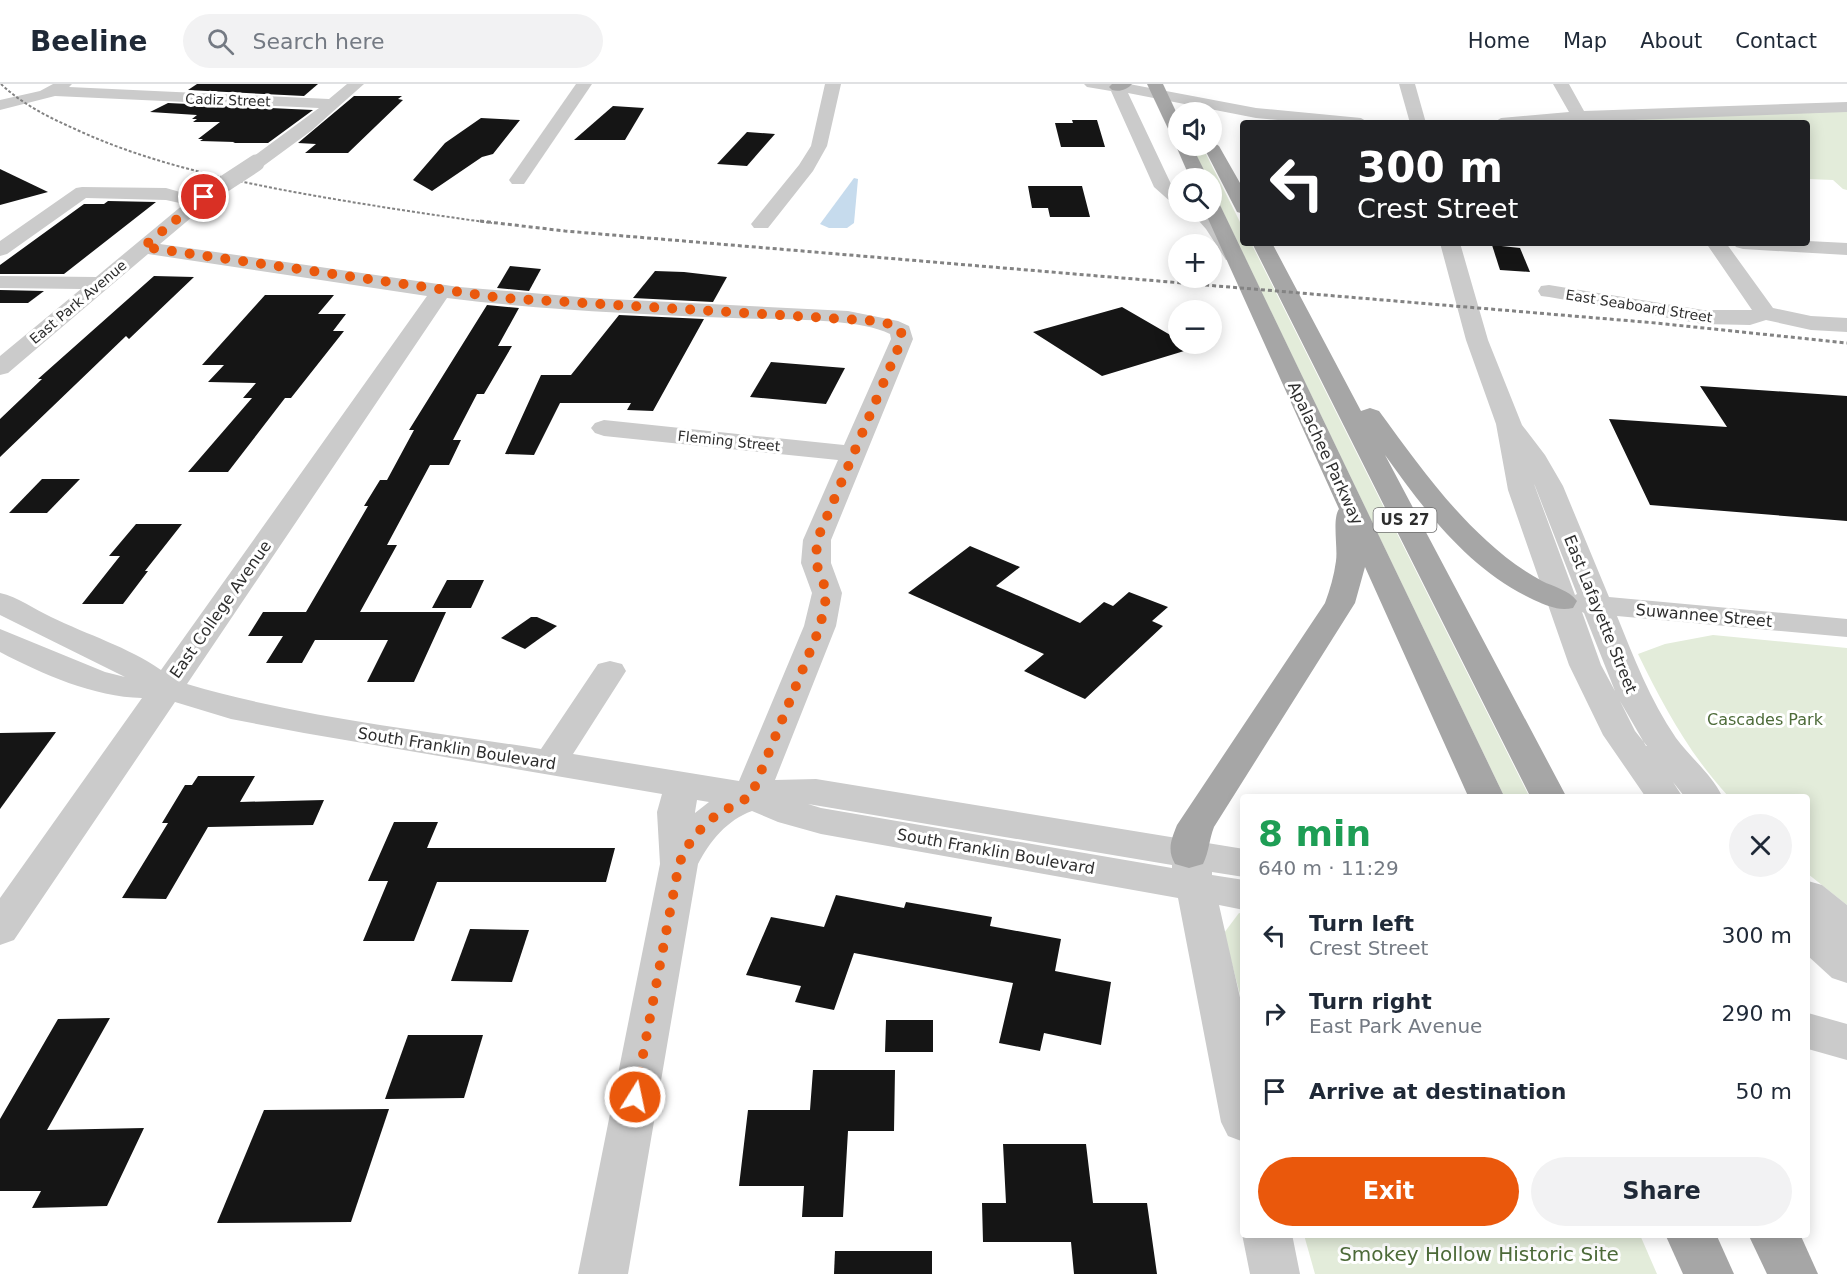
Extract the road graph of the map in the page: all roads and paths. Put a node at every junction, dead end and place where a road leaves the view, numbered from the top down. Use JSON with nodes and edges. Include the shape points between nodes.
{"nodes":[{"id":1,"x":356,"y":84,"type":"edge"},
{"id":2,"x":584,"y":84,"type":"edge"},
{"id":3,"x":833,"y":84,"type":"edge"},
{"id":4,"x":1092,"y":84,"type":"edge"},
{"id":5,"x":1179,"y":84,"type":"edge"},
{"id":6,"x":1407,"y":84,"type":"edge"},
{"id":7,"x":1561,"y":84,"type":"edge"},
{"id":8,"x":1119,"y":85,"type":"edge"},
{"id":9,"x":58,"y":88,"type":"edge"},
{"id":10,"x":1158,"y":90,"type":"edge"},
{"id":11,"x":1226,"y":94,"type":"dead end"},
{"id":12,"x":1181,"y":102,"type":"edge"},
{"id":13,"x":1188,"y":102,"type":"edge"},
{"id":14,"x":332,"y":104,"type":"junction"},
{"id":15,"x":0,"y":105,"type":"edge"},
{"id":16,"x":1847,"y":107,"type":"edge"},
{"id":17,"x":1222,"y":109,"type":"edge"},
{"id":18,"x":1236,"y":110,"type":"junction"},
{"id":19,"x":1168,"y":111,"type":"edge"},
{"id":20,"x":1579,"y":116,"type":"junction"},
{"id":21,"x":1240,"y":120,"type":"edge"},
{"id":22,"x":1320,"y":120,"type":"edge"},
{"id":23,"x":1417,"y":120,"type":"edge"},
{"id":24,"x":1534,"y":120,"type":"edge"},
{"id":25,"x":1215,"y":156,"type":"edge"},
{"id":26,"x":518,"y":180,"type":"dead end"},
{"id":27,"x":1168,"y":191,"type":"edge"},
{"id":28,"x":201,"y":199,"type":"junction"},
{"id":29,"x":1240,"y":201,"type":"edge"},
{"id":30,"x":1209,"y":222,"type":"edge"},
{"id":31,"x":1219,"y":222,"type":"edge"},
{"id":32,"x":761,"y":224,"type":"dead end"},
{"id":33,"x":1451,"y":246,"type":"edge"},
{"id":34,"x":1718,"y":246,"type":"edge"},
{"id":35,"x":1795,"y":246,"type":"edge"},
{"id":36,"x":143,"y":247,"type":"junction"},
{"id":37,"x":1847,"y":249,"type":"edge"},
{"id":38,"x":0,"y":250,"type":"edge"},
{"id":39,"x":1268,"y":251,"type":"edge"},
{"id":40,"x":1240,"y":268,"type":"junction"},
{"id":41,"x":0,"y":282,"type":"edge"},
{"id":42,"x":97,"y":286,"type":"junction"},
{"id":43,"x":0,"y":289,"type":"edge"},
{"id":44,"x":442,"y":290,"type":"junction"},
{"id":45,"x":1549,"y":291,"type":"dead end"},
{"id":46,"x":1766,"y":313,"type":"junction"},
{"id":47,"x":1303,"y":322,"type":"junction"},
{"id":48,"x":1847,"y":325,"type":"edge"},
{"id":49,"x":0,"y":368,"type":"edge"},
{"id":50,"x":1509,"y":424,"type":"junction"},
{"id":51,"x":604,"y":428,"type":"dead end"},
{"id":52,"x":854,"y":454,"type":"junction"},
{"id":53,"x":1339,"y":479,"type":"junction"},
{"id":54,"x":1562,"y":601,"type":"junction"},
{"id":55,"x":0,"y":602,"type":"edge"},
{"id":56,"x":1596,"y":604,"type":"junction"},
{"id":57,"x":1847,"y":628,"type":"edge"},
{"id":58,"x":0,"y":639,"type":"edge"},
{"id":59,"x":610,"y":671,"type":"dead end"},
{"id":60,"x":165,"y":688,"type":"junction"},
{"id":61,"x":1632,"y":754,"type":"junction"},
{"id":62,"x":550,"y":763,"type":"junction"},
{"id":63,"x":682,"y":784,"type":"junction"},
{"id":64,"x":1485,"y":794,"type":"edge"},
{"id":65,"x":1547,"y":794,"type":"edge"},
{"id":66,"x":1651,"y":794,"type":"edge"},
{"id":67,"x":1662,"y":794,"type":"edge"},
{"id":68,"x":1702,"y":794,"type":"edge"},
{"id":69,"x":751,"y":796,"type":"junction"},
{"id":70,"x":679,"y":864,"type":"junction"},
{"id":71,"x":1240,"y":864,"type":"edge"},
{"id":72,"x":1191,"y":870,"type":"junction"},
{"id":73,"x":1240,"y":893,"type":"edge"},
{"id":74,"x":1810,"y":900,"type":"edge"},
{"id":75,"x":0,"y":929,"type":"edge"},
{"id":76,"x":1810,"y":934,"type":"edge"},
{"id":77,"x":1839,"y":956,"type":"edge"},
{"id":78,"x":1810,"y":1032,"type":"edge"},
{"id":79,"x":1847,"y":1042,"type":"edge"},
{"id":80,"x":1240,"y":1103,"type":"edge"},
{"id":81,"x":1268,"y":1238,"type":"edge"},
{"id":82,"x":1692,"y":1238,"type":"edge"},
{"id":83,"x":1775,"y":1238,"type":"edge"},
{"id":84,"x":603,"y":1274,"type":"edge"},
{"id":85,"x":1275,"y":1274,"type":"edge"},
{"id":86,"x":1709,"y":1274,"type":"edge"},
{"id":87,"x":1793,"y":1274,"type":"edge"}],
"edges":[{"from":1,"to":14,"type":"street","name":"East Park Avenue"},
{"from":2,"to":26,"type":"street"},
{"from":3,"to":32,"type":"street","via":[[819,147]]},
{"from":4,"to":8,"type":"street"},
{"from":5,"to":13,"type":"main road"},
{"from":6,"to":23,"type":"street"},
{"from":7,"to":20,"type":"street"},
{"from":8,"to":10,"type":"street"},
{"from":8,"to":27,"type":"street"},
{"from":9,"to":14,"type":"street","name":"Cadiz Street"},
{"from":9,"to":15,"type":"street","name":"Cadiz Street","via":[[45,95]]},
{"from":10,"to":12,"type":"street"},
{"from":10,"to":19,"type":"main road"},
{"from":11,"to":18,"type":"street"},
{"from":14,"to":28,"type":"street","name":"East Park Avenue","bridge":true,"via":[[305,128]]},
{"from":16,"to":20,"type":"street"},
{"from":17,"to":18,"type":"street"},
{"from":18,"to":21,"type":"street"},
{"from":18,"to":22,"type":"street"},
{"from":20,"to":24,"type":"street"},
{"from":25,"to":29,"type":"main road"},
{"from":28,"to":36,"type":"street","name":"East Park Avenue"},
{"from":28,"to":38,"type":"street","via":[[82,192]]},
{"from":30,"to":40,"type":"street"},
{"from":31,"to":40,"type":"main road","name":"Apalachee Parkway","number":"US 27"},
{"from":33,"to":50,"type":"street","name":"East Lafayette Street","via":[[1477,340]]},
{"from":34,"to":46,"type":"street"},
{"from":35,"to":37,"type":"street"},
{"from":36,"to":42,"type":"street","name":"East Park Avenue"},
{"from":36,"to":44,"type":"street"},
{"from":39,"to":47,"type":"main road","number":"US 27"},
{"from":40,"to":53,"type":"main road","name":"Apalachee Parkway","number":"US 27"},
{"from":41,"to":42,"type":"street"},
{"from":42,"to":43,"type":"street"},
{"from":42,"to":49,"type":"street","name":"East Park Avenue"},
{"from":44,"to":52,"type":"street","via":[[502,298],[895,325],[902,339]]},
{"from":44,"to":60,"type":"street","name":"East College Avenue"},
{"from":45,"to":46,"type":"street","name":"East Seaboard Street","via":[[1703,317],[1749,318]]},
{"from":46,"to":48,"type":"street","name":"East Seaboard Street","via":[[1811,323]]},
{"from":47,"to":54,"type":"main road","via":[[1414,476],[1455,524],[1506,572]]},
{"from":47,"to":65,"type":"main road","number":"US 27"},
{"from":50,"to":54,"type":"street","name":"East Lafayette Street","via":[[1522,490]]},
{"from":50,"to":56,"type":"street","name":"East Lafayette Street","via":[[1542,471]]},
{"from":51,"to":52,"type":"street","name":"Fleming Street"},
{"from":52,"to":69,"type":"street","via":[[817,540],[816,563],[827,593],[820,627]]},
{"from":53,"to":64,"type":"main road","name":"Apalachee Parkway","number":"US 27"},
{"from":53,"to":72,"type":"main road","via":[[1352,546],[1343,598],[1196,825],[1190,840]]},
{"from":54,"to":56,"type":"street","name":"Suwannee Street"},
{"from":54,"to":61,"type":"street","name":"East Lafayette Street","via":[[1591,682]]},
{"from":55,"to":60,"type":"street","name":"South Franklin Boulevard","via":[[57,634],[143,671]]},
{"from":56,"to":57,"type":"street","name":"Suwannee Street"},
{"from":56,"to":68,"type":"street","name":"East Lafayette Street","via":[[1643,713]]},
{"from":58,"to":60,"type":"street","name":"South Franklin Boulevard","via":[[93,680],[122,687]]},
{"from":59,"to":62,"type":"street"},
{"from":60,"to":62,"type":"street","name":"South Franklin Boulevard","via":[[279,718]]},
{"from":60,"to":75,"type":"street","name":"East College Avenue"},
{"from":61,"to":66,"type":"street"},
{"from":61,"to":67,"type":"street","name":"East Lafayette Street"},
{"from":62,"to":63,"type":"street","name":"South Franklin Boulevard"},
{"from":63,"to":69,"type":"street","name":"South Franklin Boulevard"},
{"from":63,"to":70,"type":"street","via":[[676,812]]},
{"from":69,"to":70,"type":"street","via":[[704,825]]},
{"from":69,"to":72,"type":"street","name":"South Franklin Boulevard","via":[[821,821]]},
{"from":70,"to":84,"type":"street"},
{"from":71,"to":72,"type":"street","name":"South Franklin Boulevard"},
{"from":72,"to":73,"type":"street","name":"South Franklin Boulevard"},
{"from":72,"to":80,"type":"street"},
{"from":74,"to":77,"type":"street"},
{"from":76,"to":77,"type":"street"},
{"from":78,"to":79,"type":"street"},
{"from":81,"to":85,"type":"street"},
{"from":82,"to":86,"type":"main road"},
{"from":83,"to":87,"type":"main road"}]}
